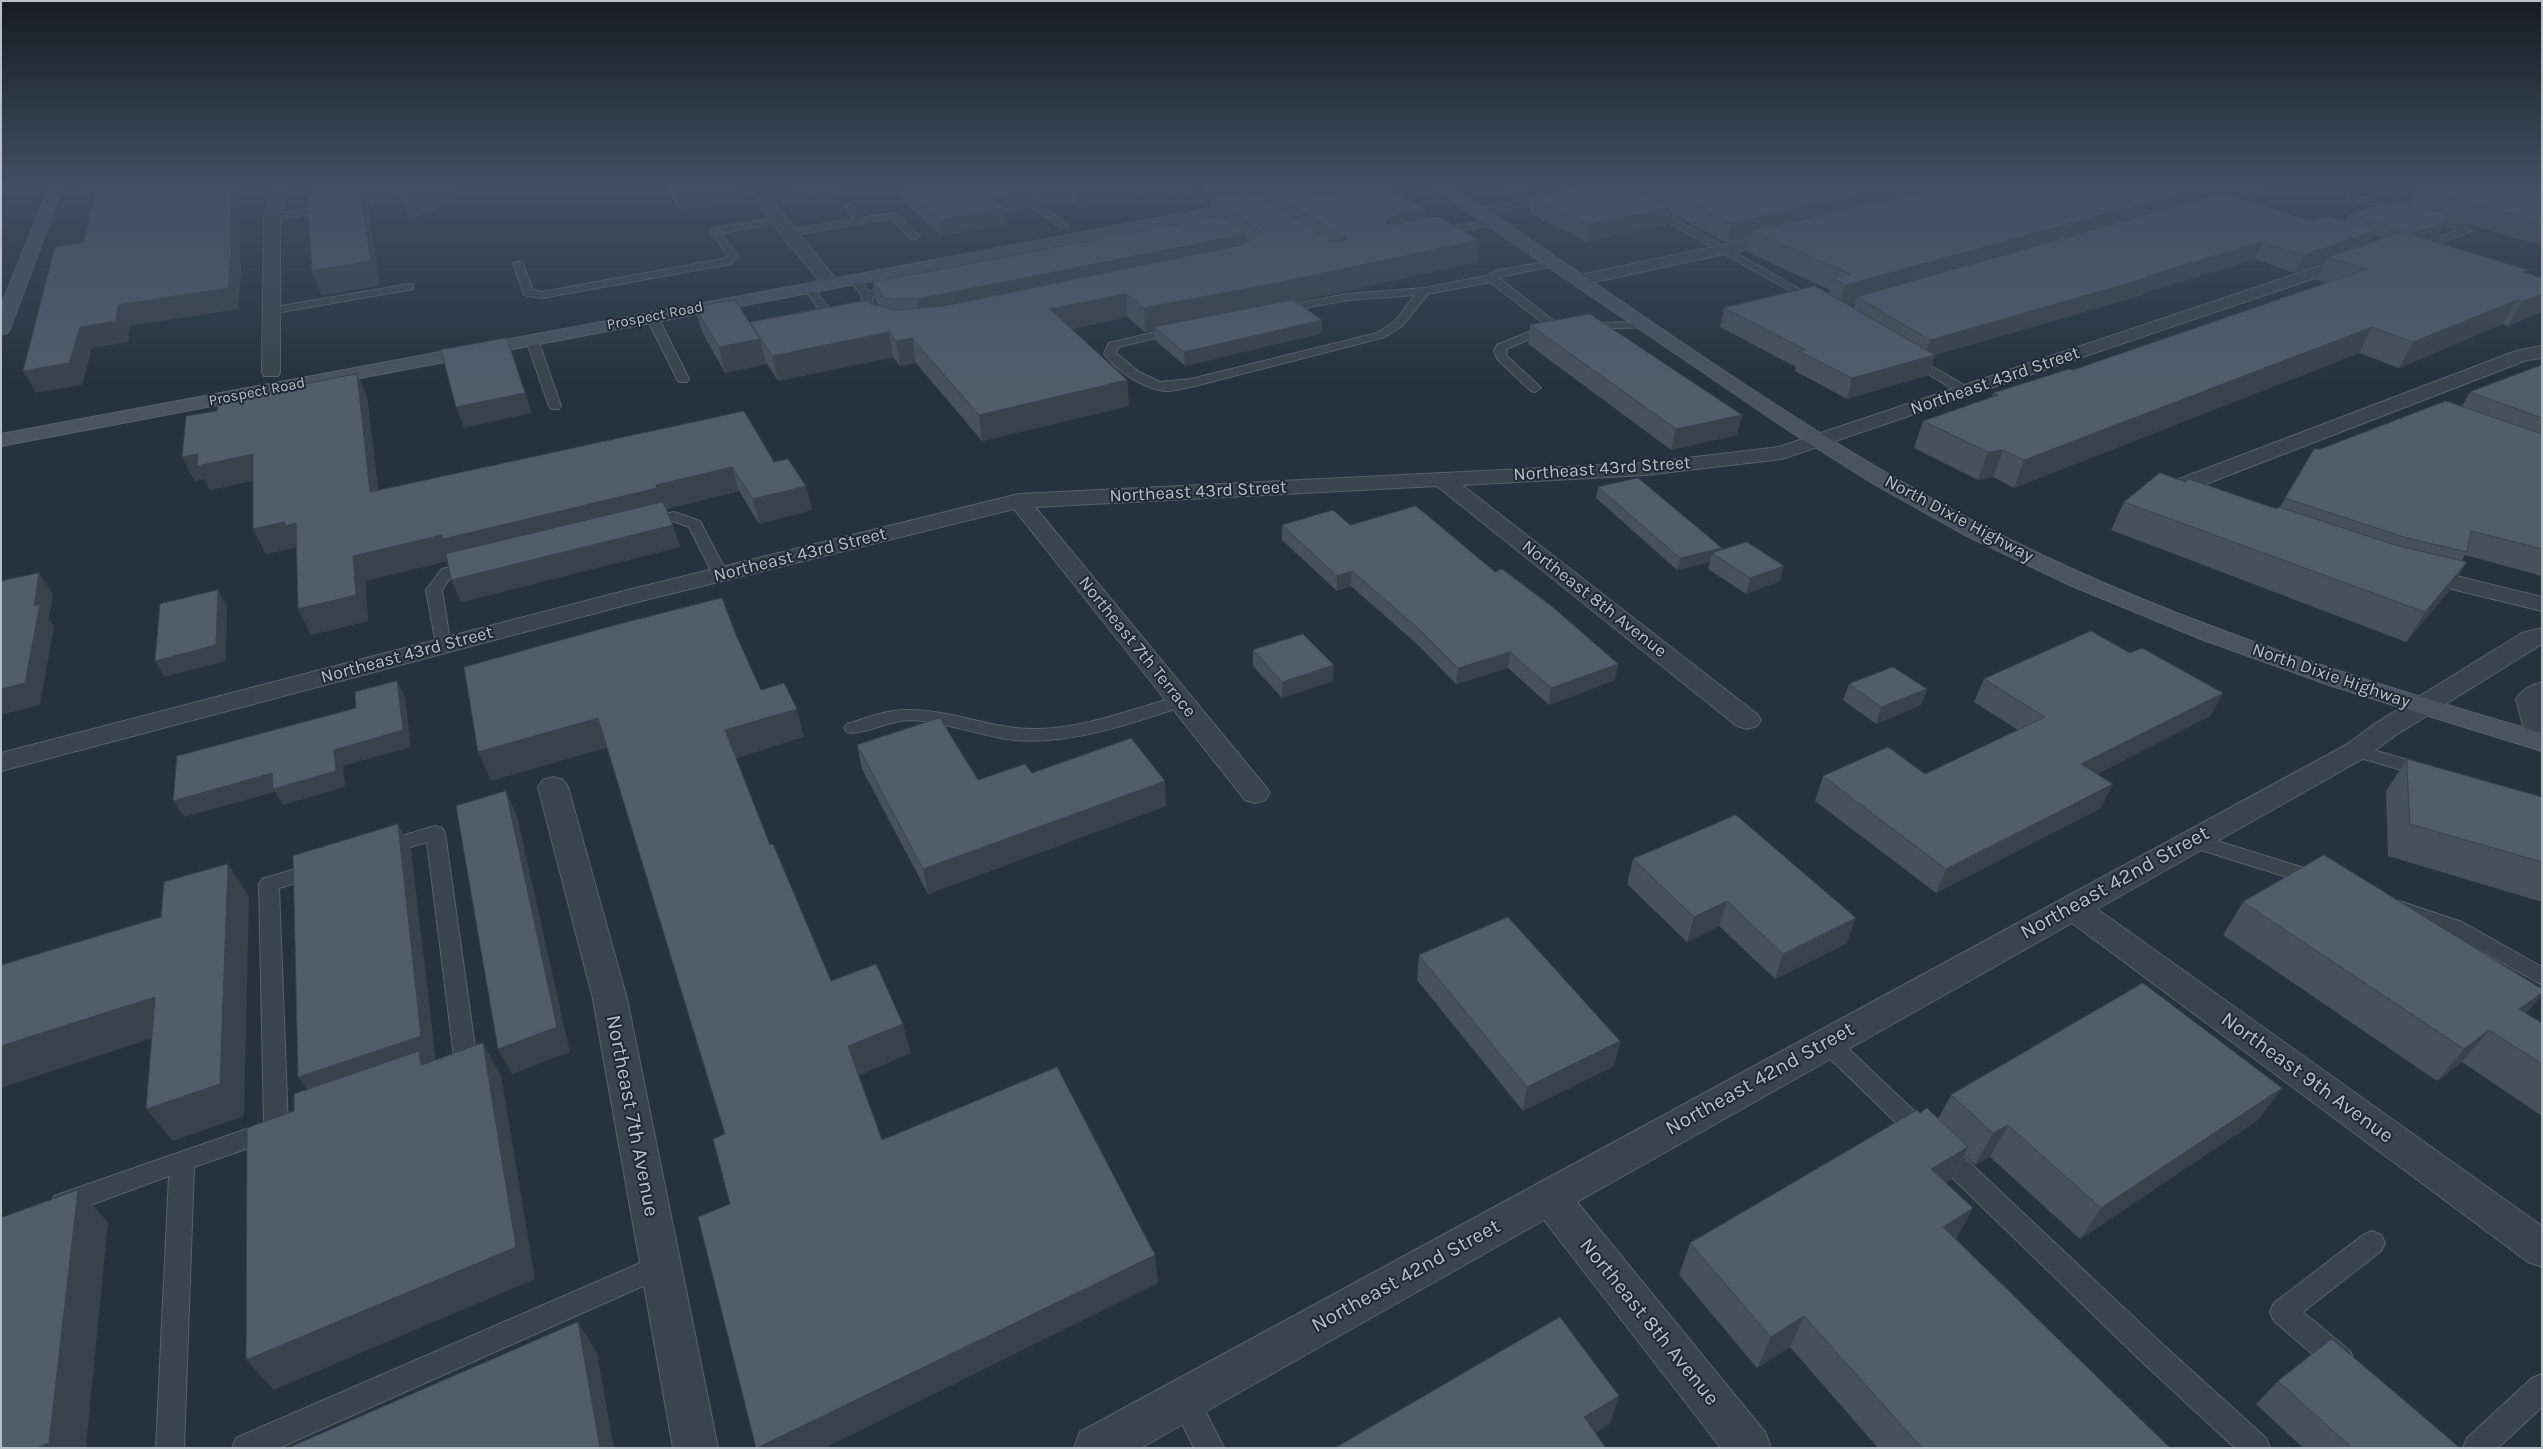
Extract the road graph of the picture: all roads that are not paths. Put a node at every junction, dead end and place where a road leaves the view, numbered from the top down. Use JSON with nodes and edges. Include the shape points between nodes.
{"nodes":[{"id":1,"x":31,"y":251,"type":"edge"},
{"id":2,"x":271,"y":251,"type":"edge"},
{"id":3,"x":729,"y":251,"type":"edge"},
{"id":4,"x":803,"y":251,"type":"edge"},
{"id":5,"x":949,"y":251,"type":"edge"},
{"id":6,"x":1035,"y":251,"type":"edge"},
{"id":7,"x":1537,"y":251,"type":"edge"},
{"id":8,"x":1723,"y":251,"type":"joint"},
{"id":9,"x":2404,"y":251,"type":"edge"},
{"id":10,"x":2374,"y":253,"type":"edge"},
{"id":11,"x":2432,"y":260,"type":"edge"},
{"id":12,"x":518,"y":263,"type":"dead end"},
{"id":13,"x":1556,"y":263,"type":"junction"},
{"id":14,"x":826,"y":277,"type":"junction"},
{"id":15,"x":1492,"y":278,"type":"junction"},
{"id":16,"x":854,"y":279,"type":"junction"},
{"id":17,"x":1580,"y":280,"type":"junction"},
{"id":18,"x":409,"y":287,"type":"dead end"},
{"id":19,"x":808,"y":288,"type":"junction"},
{"id":20,"x":904,"y":288,"type":"edge"},
{"id":21,"x":1424,"y":291,"type":"junction"},
{"id":22,"x":866,"y":295,"type":"junction"},
{"id":23,"x":1822,"y":304,"type":"edge"},
{"id":24,"x":270,"y":311,"type":"junction"},
{"id":25,"x":1270,"y":312,"type":"edge"},
{"id":26,"x":652,"y":317,"type":"junction"},
{"id":27,"x":801,"y":320,"type":"edge"},
{"id":28,"x":1646,"y":325,"type":"junction"},
{"id":29,"x":1564,"y":326,"type":"junction"},
{"id":30,"x":1192,"y":327,"type":"edge"},
{"id":31,"x":886,"y":328,"type":"edge"},
{"id":32,"x":1,"y":329,"type":"edge"},
{"id":33,"x":532,"y":340,"type":"junction"},
{"id":34,"x":1897,"y":350,"type":"edge"},
{"id":35,"x":2542,"y":352,"type":"edge"},
{"id":36,"x":271,"y":372,"type":"junction"},
{"id":37,"x":683,"y":379,"type":"dead end"},
{"id":38,"x":1535,"y":388,"type":"dead end"},
{"id":39,"x":1965,"y":391,"type":"junction"},
{"id":40,"x":2404,"y":401,"type":"junction"},
{"id":41,"x":555,"y":406,"type":"dead end"},
{"id":42,"x":2431,"y":411,"type":"edge"},
{"id":43,"x":1,"y":422,"type":"edge"},
{"id":44,"x":1,"y":440,"type":"edge"},
{"id":45,"x":1817,"y":441,"type":"junction"},
{"id":46,"x":1440,"y":478,"type":"junction"},
{"id":47,"x":1019,"y":502,"type":"junction"},
{"id":48,"x":2226,"y":513,"type":"edge"},
{"id":49,"x":636,"y":524,"type":"edge"},
{"id":50,"x":485,"y":562,"type":"edge"},
{"id":51,"x":2396,"y":569,"type":"edge"},
{"id":52,"x":720,"y":575,"type":"junction"},
{"id":53,"x":2542,"y":604,"type":"edge"},
{"id":54,"x":2542,"y":636,"type":"edge"},
{"id":55,"x":443,"y":646,"type":"junction"},
{"id":56,"x":2542,"y":690,"type":"edge"},
{"id":57,"x":1181,"y":701,"type":"junction"},
{"id":58,"x":2422,"y":708,"type":"junction"},
{"id":59,"x":1747,"y":720,"type":"dead end"},
{"id":60,"x":853,"y":728,"type":"dead end"},
{"id":61,"x":2541,"y":742,"type":"edge"},
{"id":62,"x":2356,"y":751,"type":"junction"},
{"id":63,"x":1,"y":762,"type":"edge"},
{"id":64,"x":2440,"y":775,"type":"edge"},
{"id":65,"x":553,"y":787,"type":"dead end"},
{"id":66,"x":1255,"y":793,"type":"dead end"},
{"id":67,"x":2192,"y":840,"type":"junction"},
{"id":68,"x":361,"y":856,"type":"edge"},
{"id":69,"x":333,"y":864,"type":"edge"},
{"id":70,"x":2336,"y":886,"type":"edge"},
{"id":71,"x":2382,"y":902,"type":"edge"},
{"id":72,"x":2072,"y":907,"type":"junction"},
{"id":73,"x":2542,"y":977,"type":"edge"},
{"id":74,"x":1827,"y":1042,"type":"junction"},
{"id":75,"x":439,"y":1072,"type":"edge"},
{"id":76,"x":182,"y":1161,"type":"junction"},
{"id":77,"x":1549,"y":1197,"type":"junction"},
{"id":78,"x":38,"y":1213,"type":"edge"},
{"id":79,"x":2372,"y":1242,"type":"dead end"},
{"id":80,"x":2542,"y":1250,"type":"edge"},
{"id":81,"x":661,"y":1266,"type":"junction"},
{"id":82,"x":2356,"y":1374,"type":"edge"},
{"id":83,"x":2542,"y":1388,"type":"edge"},
{"id":84,"x":1184,"y":1399,"type":"junction"},
{"id":85,"x":170,"y":1448,"type":"edge"},
{"id":86,"x":246,"y":1448,"type":"edge"},
{"id":87,"x":696,"y":1448,"type":"edge"},
{"id":88,"x":1096,"y":1448,"type":"edge"},
{"id":89,"x":1210,"y":1448,"type":"edge"},
{"id":90,"x":1749,"y":1448,"type":"edge"},
{"id":91,"x":2256,"y":1448,"type":"edge"},
{"id":92,"x":2477,"y":1448,"type":"edge"}],
"edges":[{"from":1,"to":32,"type":"main road"},
{"from":2,"to":24,"type":"street"},
{"from":3,"to":12,"type":"lane","via":[[734,257],[726,262],[542,295],[528,293]]},
{"from":4,"to":14,"type":"street"},
{"from":5,"to":14,"type":"main road","name":"Prospect Road"},
{"from":6,"to":16,"type":"main road","name":"Prospect Road"},
{"from":7,"to":13,"type":"main road","name":"North Dixie Highway"},
{"from":8,"to":17,"type":"street"},
{"from":8,"to":23,"type":"lane"},
{"from":9,"to":11,"type":"street"},
{"from":10,"to":39,"type":"street","name":"Northeast 43rd Street"},
{"from":13,"to":15,"type":"lane","via":[[1499,273]]},
{"from":13,"to":17,"type":"main road","name":"North Dixie Highway"},
{"from":14,"to":16,"type":"main road","name":"Prospect Road"},
{"from":14,"to":19,"type":"main road","name":"Prospect Road"},
{"from":14,"to":36,"type":"main road","name":"Prospect Road"},
{"from":15,"to":21,"type":"lane"},
{"from":15,"to":29,"type":"lane"},
{"from":16,"to":22,"type":"lane"},
{"from":17,"to":28,"type":"main road","name":"North Dixie Highway"},
{"from":18,"to":24,"type":"lane"},
{"from":19,"to":26,"type":"main road","name":"Prospect Road"},
{"from":19,"to":27,"type":"lane","via":[[830,315]]},
{"from":20,"to":22,"type":"lane"},
{"from":21,"to":25,"type":"lane","via":[[1347,297]]},
{"from":21,"to":30,"type":"lane","via":[[1398,324],[1381,335],[1191,383],[1165,387],[1154,384],[1110,354],[1113,345],[1125,341]]},
{"from":22,"to":31,"type":"lane","via":[[875,319]]},
{"from":24,"to":36,"type":"street"},
{"from":26,"to":33,"type":"main road","name":"Prospect Road"},
{"from":26,"to":37,"type":"lane"},
{"from":28,"to":29,"type":"lane"},
{"from":28,"to":45,"type":"main road","name":"North Dixie Highway"},
{"from":29,"to":38,"type":"lane","via":[[1501,347],[1502,357]]},
{"from":33,"to":41,"type":"lane"},
{"from":33,"to":44,"type":"main road","name":"Prospect Road"},
{"from":34,"to":39,"type":"lane"},
{"from":35,"to":40,"type":"street","via":[[2523,355]]},
{"from":36,"to":43,"type":"main road","name":"Prospect Road"},
{"from":39,"to":45,"type":"street","name":"Northeast 43rd Street"},
{"from":40,"to":42,"type":"street"},
{"from":40,"to":48,"type":"street","via":[[2187,484],[2186,489],[2194,497]]},
{"from":45,"to":46,"type":"street","name":"Northeast 43rd Street","via":[[1782,453],[1645,469]]},
{"from":45,"to":58,"type":"main road","name":"North Dixie Highway","via":[[2025,556],[2165,617]]},
{"from":46,"to":47,"type":"street","name":"Northeast 43rd Street"},
{"from":46,"to":59,"type":"street","name":"Northeast 8th Avenue"},
{"from":47,"to":52,"type":"street","name":"Northeast 43rd Street"},
{"from":47,"to":57,"type":"street","name":"Northeast 7th Terrace"},
{"from":49,"to":52,"type":"lane","via":[[674,516],[695,524]]},
{"from":50,"to":55,"type":"lane","via":[[447,572],[434,590]]},
{"from":51,"to":53,"type":"street"},
{"from":52,"to":55,"type":"street","name":"Northeast 43rd Street"},
{"from":54,"to":58,"type":"street","name":"Northeast 42nd Street","via":[[2531,638]]},
{"from":55,"to":63,"type":"street","name":"Northeast 43rd Street"},
{"from":56,"to":61,"type":"street","via":[[2529,699]]},
{"from":57,"to":60,"type":"lane","via":[[1098,728],[1062,734],[1013,734],[926,716],[894,716]]},
{"from":57,"to":66,"type":"street","name":"Northeast 7th Terrace"},
{"from":58,"to":61,"type":"main road","name":"North Dixie Highway"},
{"from":58,"to":62,"type":"street","name":"Northeast 42nd Street"},
{"from":62,"to":64,"type":"lane"},
{"from":62,"to":67,"type":"street","name":"Northeast 42nd Street"},
{"from":65,"to":81,"type":"street","name":"Northeast 7th Avenue","via":[[610,999]]},
{"from":67,"to":70,"type":"lane"},
{"from":67,"to":72,"type":"street","name":"Northeast 42nd Street"},
{"from":68,"to":75,"type":"lane","via":[[435,833],[466,1062]]},
{"from":69,"to":76,"type":"lane","via":[[269,884],[285,1125]]},
{"from":71,"to":73,"type":"lane","via":[[2455,927]]},
{"from":72,"to":74,"type":"street","name":"Northeast 42nd Street"},
{"from":72,"to":80,"type":"street","name":"Northeast 9th Avenue"},
{"from":74,"to":77,"type":"street","name":"Northeast 42nd Street"},
{"from":74,"to":91,"type":"lane"},
{"from":76,"to":78,"type":"lane"},
{"from":76,"to":85,"type":"lane"},
{"from":77,"to":84,"type":"street","name":"Northeast 42nd Street"},
{"from":77,"to":90,"type":"street","name":"Northeast 8th Avenue"},
{"from":79,"to":82,"type":"lane","via":[[2283,1312]]},
{"from":81,"to":86,"type":"lane"},
{"from":81,"to":87,"type":"street","name":"Northeast 7th Avenue"},
{"from":83,"to":92,"type":"lane"},
{"from":84,"to":88,"type":"street","name":"Northeast 42nd Street"},
{"from":84,"to":89,"type":"lane"}]}
